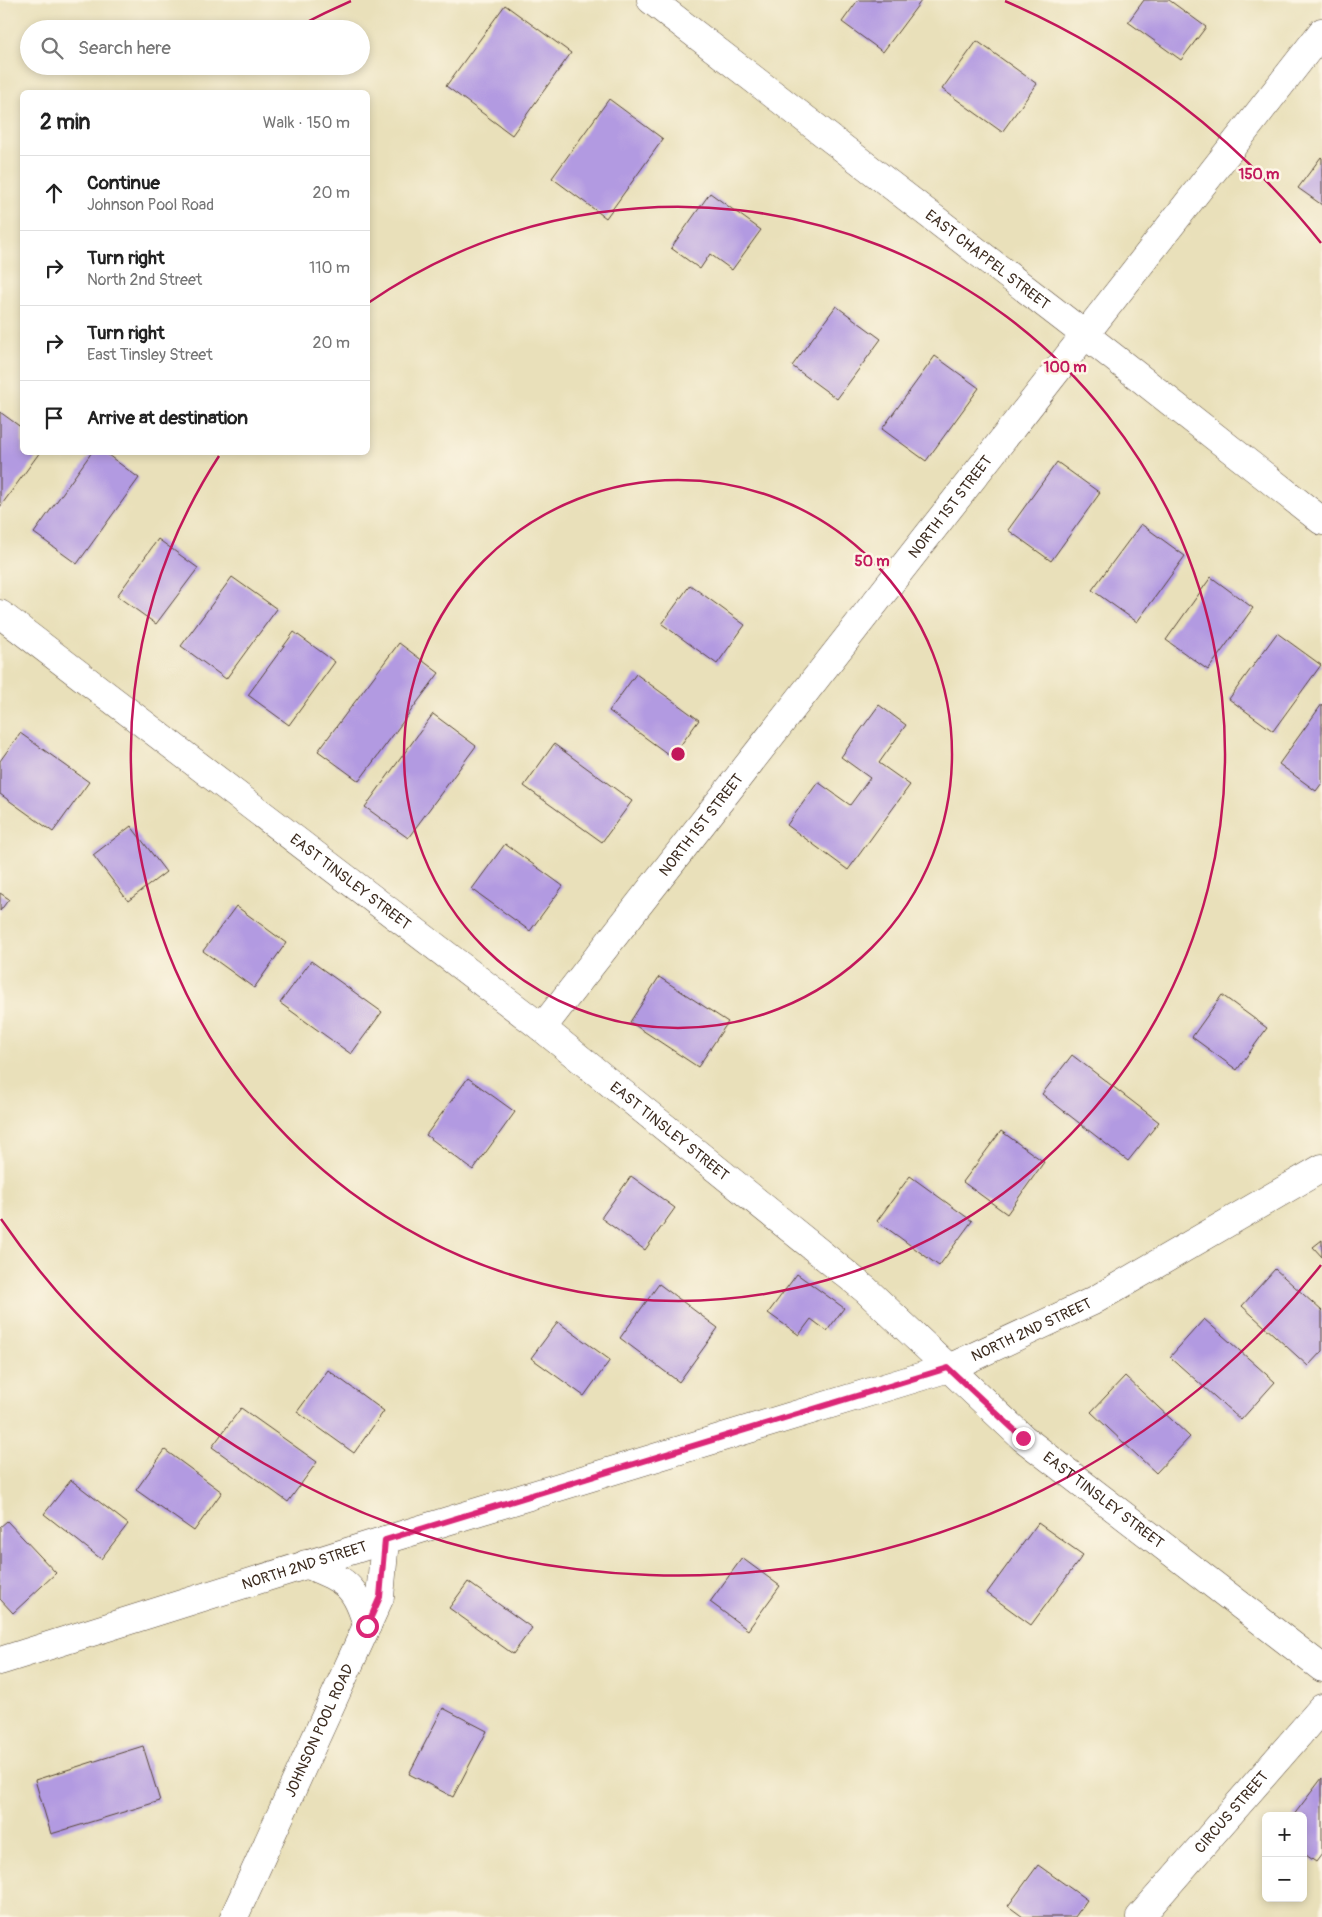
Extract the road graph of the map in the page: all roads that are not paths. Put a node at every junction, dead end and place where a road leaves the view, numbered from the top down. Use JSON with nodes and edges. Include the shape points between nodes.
{"nodes":[{"id":1,"x":651,"y":0,"type":"edge"},
{"id":2,"x":1322,"y":32,"type":"edge"},
{"id":3,"x":1084,"y":334,"type":"junction"},
{"id":4,"x":1322,"y":521,"type":"edge"},
{"id":5,"x":4,"y":625,"type":"edge"},
{"id":6,"x":542,"y":1028,"type":"junction"},
{"id":7,"x":1322,"y":1168,"type":"edge"},
{"id":8,"x":948,"y":1368,"type":"junction"},
{"id":9,"x":385,"y":1540,"type":"junction"},
{"id":10,"x":306,"y":1564,"type":"junction"},
{"id":11,"x":367,"y":1626,"type":"junction"},
{"id":12,"x":4,"y":1654,"type":"edge"},
{"id":13,"x":1322,"y":1668,"type":"edge"},
{"id":14,"x":1322,"y":1708,"type":"edge"},
{"id":15,"x":234,"y":1917,"type":"edge"},
{"id":16,"x":1140,"y":1917,"type":"edge"}],
"edges":[{"from":1,"to":3,"type":"street","name":"EAST CHAPPEL STREET"},
{"from":2,"to":3,"type":"street","name":"NORTH 1ST STREET"},
{"from":3,"to":4,"type":"street","name":"EAST CHAPPEL STREET"},
{"from":3,"to":6,"type":"street","name":"NORTH 1ST STREET"},
{"from":5,"to":6,"type":"street","name":"EAST TINSLEY STREET"},
{"from":6,"to":8,"type":"street","name":"EAST TINSLEY STREET","via":[[866,1290]]},
{"from":7,"to":8,"type":"street","name":"NORTH 2ND STREET","via":[[1093,1301]]},
{"from":8,"to":9,"type":"street","name":"NORTH 2ND STREET"},
{"from":8,"to":13,"type":"street","name":"EAST TINSLEY STREET","via":[[1023,1438]]},
{"from":9,"to":10,"type":"street","name":"NORTH 2ND STREET"},
{"from":9,"to":11,"type":"street","name":"JOHNSON POOL ROAD","via":[[380,1597]]},
{"from":10,"to":11,"type":"street","via":[[342,1580],[362,1604]]},
{"from":10,"to":12,"type":"street","name":"NORTH 2ND STREET"},
{"from":11,"to":15,"type":"street","name":"JOHNSON POOL ROAD"},
{"from":14,"to":16,"type":"street","name":"CIRCUS STREET"}]}
